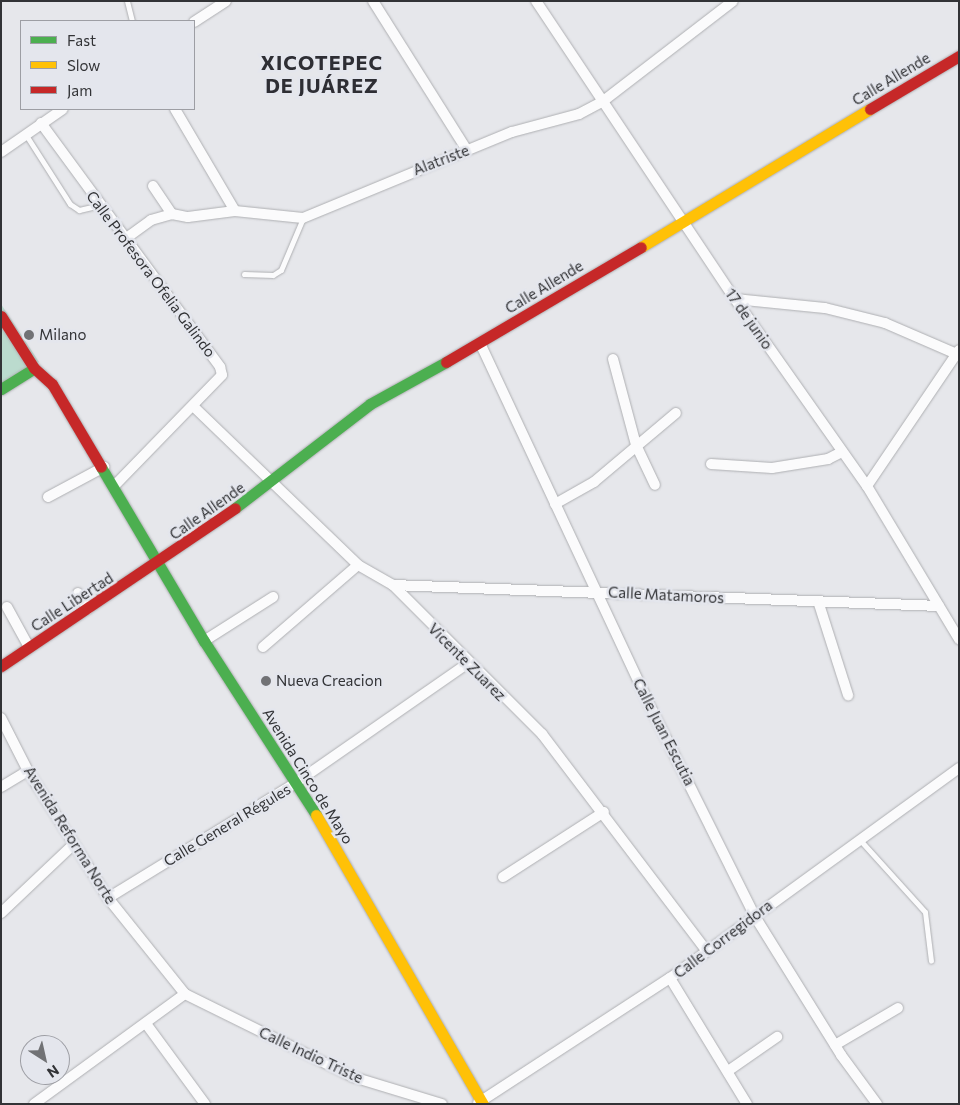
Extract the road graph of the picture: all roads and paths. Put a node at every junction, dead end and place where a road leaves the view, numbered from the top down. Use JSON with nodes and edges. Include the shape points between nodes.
{"nodes":[{"id":1,"x":128,"y":1,"type":"edge"},
{"id":2,"x":226,"y":1,"type":"edge"},
{"id":3,"x":373,"y":1,"type":"edge"},
{"id":4,"x":536,"y":1,"type":"edge"},
{"id":5,"x":733,"y":1,"type":"edge"},
{"id":6,"x":132,"y":20,"type":"edge"},
{"id":7,"x":195,"y":21,"type":"edge"},
{"id":8,"x":959,"y":56,"type":"edge"},
{"id":9,"x":602,"y":102,"type":"junction"},
{"id":10,"x":62,"y":110,"type":"edge"},
{"id":11,"x":176,"y":110,"type":"edge"},
{"id":12,"x":42,"y":123,"type":"junction"},
{"id":13,"x":26,"y":134,"type":"junction"},
{"id":14,"x":467,"y":150,"type":"junction"},
{"id":15,"x":1,"y":152,"type":"edge"},
{"id":16,"x":153,"y":186,"type":"dead end"},
{"id":17,"x":100,"y":206,"type":"junction"},
{"id":18,"x":235,"y":211,"type":"junction"},
{"id":19,"x":172,"y":214,"type":"junction"},
{"id":20,"x":303,"y":218,"type":"junction"},
{"id":21,"x":682,"y":222,"type":"junction"},
{"id":22,"x":125,"y":239,"type":"junction"},
{"id":23,"x":244,"y":274,"type":"dead end"},
{"id":24,"x":734,"y":299,"type":"junction"},
{"id":25,"x":1,"y":316,"type":"edge"},
{"id":26,"x":480,"y":343,"type":"junction"},
{"id":27,"x":958,"y":353,"type":"edge"},
{"id":28,"x":613,"y":359,"type":"dead end"},
{"id":29,"x":34,"y":368,"type":"junction"},
{"id":30,"x":1,"y":389,"type":"edge"},
{"id":31,"x":193,"y":406,"type":"junction"},
{"id":32,"x":676,"y":413,"type":"dead end"},
{"id":33,"x":636,"y":445,"type":"junction"},
{"id":34,"x":842,"y":452,"type":"junction"},
{"id":35,"x":711,"y":464,"type":"dead end"},
{"id":36,"x":104,"y":467,"type":"junction"},
{"id":37,"x":272,"y":483,"type":"junction"},
{"id":38,"x":115,"y":485,"type":"junction"},
{"id":39,"x":655,"y":485,"type":"dead end"},
{"id":40,"x":867,"y":486,"type":"junction"},
{"id":41,"x":48,"y":497,"type":"dead end"},
{"id":42,"x":555,"y":504,"type":"junction"},
{"id":43,"x":158,"y":563,"type":"junction"},
{"id":44,"x":358,"y":565,"type":"junction"},
{"id":45,"x":393,"y":585,"type":"junction"},
{"id":46,"x":598,"y":591,"type":"junction"},
{"id":47,"x":78,"y":594,"type":"dead end"},
{"id":48,"x":273,"y":598,"type":"dead end"},
{"id":49,"x":819,"y":604,"type":"junction"},
{"id":50,"x":7,"y":606,"type":"dead end"},
{"id":51,"x":939,"y":606,"type":"junction"},
{"id":52,"x":88,"y":609,"type":"junction"},
{"id":53,"x":959,"y":639,"type":"edge"},
{"id":54,"x":204,"y":641,"type":"junction"},
{"id":55,"x":30,"y":647,"type":"junction"},
{"id":56,"x":263,"y":647,"type":"dead end"},
{"id":57,"x":467,"y":664,"type":"junction"},
{"id":58,"x":1,"y":666,"type":"edge"},
{"id":59,"x":848,"y":696,"type":"dead end"},
{"id":60,"x":2,"y":721,"type":"edge"},
{"id":61,"x":959,"y":768,"type":"edge"},
{"id":62,"x":28,"y":771,"type":"junction"},
{"id":63,"x":297,"y":782,"type":"junction"},
{"id":64,"x":1,"y":787,"type":"edge"},
{"id":65,"x":604,"y":812,"type":"junction"},
{"id":66,"x":859,"y":839,"type":"junction"},
{"id":67,"x":73,"y":845,"type":"junction"},
{"id":68,"x":503,"y":876,"type":"dead end"},
{"id":69,"x":108,"y":898,"type":"junction"},
{"id":70,"x":1,"y":913,"type":"edge"},
{"id":71,"x":754,"y":915,"type":"junction"},
{"id":72,"x":707,"y":951,"type":"junction"},
{"id":73,"x":931,"y":961,"type":"dead end"},
{"id":74,"x":670,"y":978,"type":"junction"},
{"id":75,"x":185,"y":994,"type":"junction"},
{"id":76,"x":898,"y":1008,"type":"dead end"},
{"id":77,"x":147,"y":1025,"type":"junction"},
{"id":78,"x":777,"y":1037,"type":"dead end"},
{"id":79,"x":835,"y":1045,"type":"junction"},
{"id":80,"x":728,"y":1071,"type":"junction"},
{"id":81,"x":480,"y":1103,"type":"edge"},
{"id":82,"x":34,"y":1104,"type":"edge"},
{"id":83,"x":205,"y":1104,"type":"edge"},
{"id":84,"x":442,"y":1104,"type":"edge"},
{"id":85,"x":747,"y":1104,"type":"edge"},
{"id":86,"x":877,"y":1104,"type":"edge"}],
"edges":[{"from":1,"to":6,"type":"lane"},
{"from":2,"to":7,"type":"street"},
{"from":3,"to":14,"type":"street"},
{"from":4,"to":9,"type":"street","name":"17 de junio"},
{"from":5,"to":9,"type":"street","name":"Alatriste"},
{"from":8,"to":21,"type":"street","name":"Calle Allende"},
{"from":9,"to":14,"type":"street","name":"Alatriste"},
{"from":9,"to":21,"type":"street","name":"17 de junio"},
{"from":10,"to":12,"type":"street"},
{"from":11,"to":18,"type":"street"},
{"from":12,"to":13,"type":"street"},
{"from":12,"to":17,"type":"street","name":"Calle Profesora Ofelia Galindo"},
{"from":13,"to":15,"type":"street"},
{"from":13,"to":17,"type":"lane","via":[[70,204],[79,210]]},
{"from":14,"to":20,"type":"street","name":"Alatriste"},
{"from":16,"to":19,"type":"street"},
{"from":17,"to":22,"type":"street","name":"Calle Profesora Ofelia Galindo"},
{"from":18,"to":19,"type":"street","name":"Alatriste","via":[[188,217]]},
{"from":18,"to":20,"type":"street","name":"Alatriste"},
{"from":19,"to":22,"type":"street","name":"Alatriste","via":[[151,220]]},
{"from":20,"to":23,"type":"lane","via":[[281,270],[273,275]]},
{"from":21,"to":24,"type":"street","name":"17 de junio"},
{"from":21,"to":26,"type":"street","name":"Calle Allende"},
{"from":22,"to":31,"type":"street","name":"Calle Profesora Ofelia Galindo","via":[[220,367],[222,375]]},
{"from":24,"to":27,"type":"street","via":[[834,310],[885,323]]},
{"from":24,"to":34,"type":"street","name":"17 de junio"},
{"from":25,"to":29,"type":"street","name":"Avenida Cinco de Mayo"},
{"from":26,"to":37,"type":"street","name":"Calle Allende","via":[[370,404]]},
{"from":26,"to":42,"type":"street","name":"Calle Juan Escutia"},
{"from":27,"to":40,"type":"street"},
{"from":28,"to":33,"type":"street"},
{"from":29,"to":30,"type":"street"},
{"from":29,"to":36,"type":"street","name":"Avenida Cinco de Mayo","via":[[52,384]]},
{"from":31,"to":37,"type":"street","name":"Vicente Zuarez"},
{"from":31,"to":38,"type":"street","name":"Calle Profesora Ofelia Galindo"},
{"from":32,"to":33,"type":"street"},
{"from":33,"to":39,"type":"street"},
{"from":33,"to":42,"type":"street","via":[[594,482]]},
{"from":34,"to":35,"type":"street","via":[[828,459],[772,468]]},
{"from":34,"to":40,"type":"street","name":"17 de junio"},
{"from":36,"to":38,"type":"street","name":"Avenida Cinco de Mayo"},
{"from":36,"to":41,"type":"street"},
{"from":37,"to":43,"type":"street","name":"Calle Allende"},
{"from":37,"to":44,"type":"street","name":"Vicente Zuarez"},
{"from":38,"to":43,"type":"street","name":"Avenida Cinco de Mayo"},
{"from":40,"to":51,"type":"street","name":"17 de junio"},
{"from":42,"to":46,"type":"street","name":"Calle Juan Escutia"},
{"from":43,"to":52,"type":"street","name":"Calle Libertad"},
{"from":43,"to":54,"type":"street","name":"Avenida Cinco de Mayo"},
{"from":44,"to":45,"type":"street","name":"Vicente Zuarez"},
{"from":44,"to":56,"type":"street"},
{"from":45,"to":46,"type":"street","name":"Calle Matamoros"},
{"from":45,"to":57,"type":"street","name":"Vicente Zuarez"},
{"from":46,"to":49,"type":"street","name":"Calle Matamoros"},
{"from":46,"to":71,"type":"street","name":"Calle Juan Escutia"},
{"from":47,"to":52,"type":"street"},
{"from":48,"to":54,"type":"street"},
{"from":49,"to":51,"type":"street","name":"Calle Matamoros"},
{"from":49,"to":59,"type":"street"},
{"from":50,"to":55,"type":"street"},
{"from":51,"to":53,"type":"street","name":"17 de junio"},
{"from":52,"to":55,"type":"street","name":"Calle Libertad"},
{"from":54,"to":63,"type":"street","name":"Avenida Cinco de Mayo"},
{"from":55,"to":58,"type":"street","name":"Calle Libertad"},
{"from":57,"to":63,"type":"street","name":"Calle General Régules"},
{"from":57,"to":65,"type":"street","name":"Vicente Zuarez","via":[[542,734]]},
{"from":60,"to":62,"type":"street","name":"Avenida Reforma Norte"},
{"from":61,"to":66,"type":"street","name":"Calle Corregidora"},
{"from":62,"to":64,"type":"street"},
{"from":62,"to":67,"type":"street","name":"Avenida Reforma Norte"},
{"from":63,"to":69,"type":"street","name":"Calle General Régules"},
{"from":63,"to":81,"type":"street","name":"Avenida Cinco de Mayo"},
{"from":65,"to":68,"type":"street"},
{"from":65,"to":72,"type":"street","name":"Vicente Zuarez"},
{"from":66,"to":71,"type":"street","name":"Calle Corregidora"},
{"from":66,"to":73,"type":"lane","via":[[925,912]]},
{"from":67,"to":69,"type":"street","name":"Avenida Reforma Norte"},
{"from":67,"to":70,"type":"street"},
{"from":69,"to":75,"type":"street","name":"Avenida Reforma Norte"},
{"from":71,"to":72,"type":"street","name":"Calle Corregidora"},
{"from":71,"to":79,"type":"street","name":"Calle Juan Escutia"},
{"from":72,"to":74,"type":"street","name":"Calle Corregidora"},
{"from":74,"to":80,"type":"street"},
{"from":74,"to":81,"type":"street","name":"Calle Corregidora"},
{"from":75,"to":77,"type":"street"},
{"from":75,"to":84,"type":"street","name":"Calle Indio Triste","via":[[353,1077]]},
{"from":76,"to":79,"type":"street"},
{"from":77,"to":82,"type":"street"},
{"from":77,"to":83,"type":"street"},
{"from":78,"to":80,"type":"street"},
{"from":79,"to":86,"type":"street","name":"Calle Juan Escutia"},
{"from":80,"to":85,"type":"street"}]}
